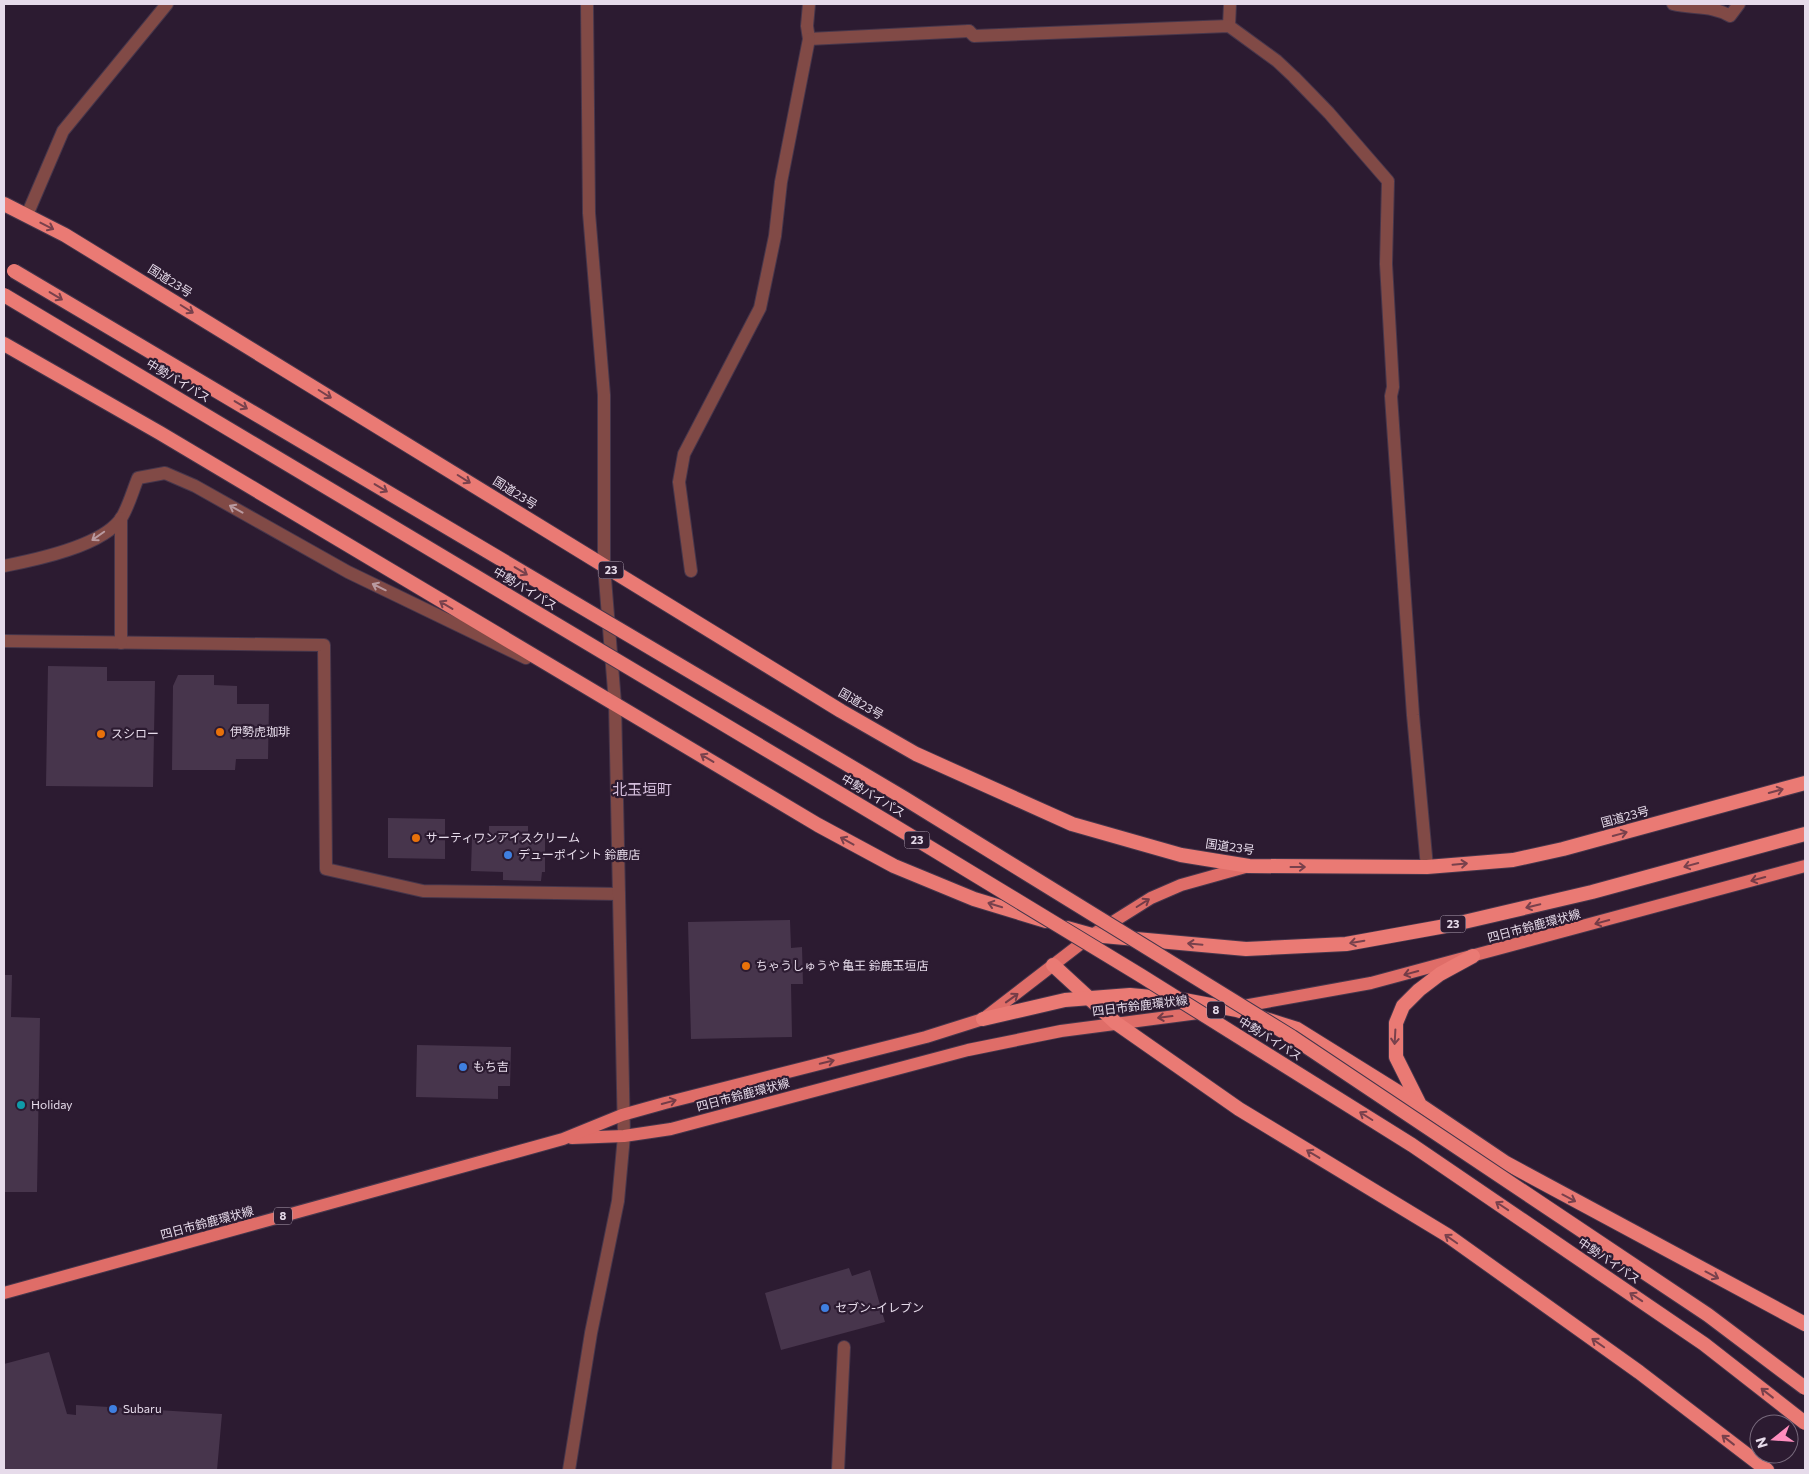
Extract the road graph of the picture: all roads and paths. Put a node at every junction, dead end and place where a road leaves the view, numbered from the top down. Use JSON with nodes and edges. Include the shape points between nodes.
{"nodes":[{"id":1,"x":167,"y":4,"type":"edge"},
{"id":2,"x":587,"y":4,"type":"edge"},
{"id":3,"x":809,"y":4,"type":"edge"},
{"id":4,"x":1230,"y":4,"type":"edge"},
{"id":5,"x":1673,"y":4,"type":"edge"},
{"id":6,"x":1739,"y":4,"type":"edge"},
{"id":7,"x":1229,"y":26,"type":"junction"},
{"id":8,"x":810,"y":39,"type":"junction"},
{"id":9,"x":4,"y":204,"type":"edge"},
{"id":10,"x":27,"y":215,"type":"junction"},
{"id":11,"x":9,"y":268,"type":"edge"},
{"id":12,"x":4,"y":295,"type":"edge"},
{"id":13,"x":4,"y":344,"type":"edge"},
{"id":14,"x":121,"y":518,"type":"junction"},
{"id":15,"x":4,"y":566,"type":"edge"},
{"id":16,"x":604,"y":566,"type":"junction"},
{"id":17,"x":690,"y":571,"type":"dead end"},
{"id":18,"x":4,"y":641,"type":"edge"},
{"id":19,"x":120,"y":643,"type":"junction"},
{"id":20,"x":565,"y":676,"type":"junction"},
{"id":21,"x":615,"y":703,"type":"junction"},
{"id":22,"x":1805,"y":783,"type":"edge"},
{"id":23,"x":1805,"y":834,"type":"edge"},
{"id":24,"x":1249,"y":866,"type":"junction"},
{"id":25,"x":1805,"y":866,"type":"edge"},
{"id":26,"x":1427,"y":867,"type":"junction"},
{"id":27,"x":619,"y":894,"type":"junction"},
{"id":28,"x":1092,"y":935,"type":"junction"},
{"id":29,"x":1473,"y":956,"type":"junction"},
{"id":30,"x":1053,"y":965,"type":"junction"},
{"id":31,"x":1090,"y":998,"type":"junction"},
{"id":32,"x":1228,"y":1009,"type":"junction"},
{"id":33,"x":983,"y":1019,"type":"junction"},
{"id":34,"x":1116,"y":1023,"type":"junction"},
{"id":35,"x":1420,"y":1105,"type":"junction"},
{"id":36,"x":622,"y":1115,"type":"junction"},
{"id":37,"x":624,"y":1136,"type":"junction"},
{"id":38,"x":563,"y":1139,"type":"junction"},
{"id":39,"x":4,"y":1293,"type":"edge"},
{"id":40,"x":1805,"y":1324,"type":"edge"},
{"id":41,"x":844,"y":1347,"type":"dead end"},
{"id":42,"x":1805,"y":1388,"type":"edge"},
{"id":43,"x":1805,"y":1423,"type":"edge"},
{"id":44,"x":569,"y":1470,"type":"edge"},
{"id":45,"x":838,"y":1470,"type":"edge"},
{"id":46,"x":1766,"y":1470,"type":"edge"}],
"edges":[{"from":1,"to":10,"type":"street","via":[[63,131]]},
{"from":2,"to":16,"type":"street","via":[[589,212],[604,395]]},
{"from":3,"to":8,"type":"street","via":[[807,26]]},
{"from":4,"to":7,"type":"street"},
{"from":5,"to":6,"type":"street","via":[[1716,8],[1730,16]]},
{"from":7,"to":8,"type":"street","via":[[974,36],[969,31]]},
{"from":7,"to":26,"type":"street","via":[[1294,77],[1388,181],[1386,264],[1391,396]]},
{"from":8,"to":17,"type":"street","via":[[760,308],[684,454],[679,482]]},
{"from":9,"to":10,"type":"highway","name":"国道23号","number":"23"},
{"from":10,"to":16,"type":"highway","name":"国道23号","number":"23","one_way":true,"via":[[65,235]]},
{"from":11,"to":42,"type":"highway","name":"中勢バイパス","number":"23","one_way":true,"bridge":true,"via":[[896,793],[1292,1037],[1708,1315]]},
{"from":43,"to":12,"type":"highway","name":"中勢バイパス","number":"23","one_way":true,"bridge":true,"via":[[1704,1344],[1404,1140],[912,837]]},
{"from":20,"to":13,"type":"highway","number":"23","one_way":true,"via":[[160,433]]},
{"from":14,"to":15,"type":"street","one_way":true,"via":[[95,540],[44,558]]},
{"from":14,"to":19,"type":"street"},
{"from":20,"to":14,"type":"street","one_way":true,"via":[[348,572],[195,486],[165,473],[138,478]]},
{"from":16,"to":21,"type":"street"},
{"from":16,"to":24,"type":"highway","name":"国道23号","number":"23","via":[[849,716],[916,754],[978,783],[1072,824],[1181,855]]},
{"from":18,"to":19,"type":"street"},
{"from":19,"to":27,"type":"street","via":[[324,645],[326,869],[422,891]]},
{"from":20,"to":21,"type":"highway","number":"23"},
{"from":21,"to":27,"type":"street"},
{"from":28,"to":21,"type":"highway","number":"23","one_way":true,"via":[[974,899],[894,866],[818,825]]},
{"from":26,"to":22,"type":"highway","name":"国道23号","number":"23","one_way":true,"via":[[1513,860],[1563,849]]},
{"from":23,"to":28,"type":"highway","number":"23","one_way":true,"via":[[1592,892],[1451,925],[1346,944],[1246,949]]},
{"from":24,"to":26,"type":"highway","name":"国道23号","number":"23","one_way":true},
{"from":28,"to":24,"type":"main road","name":"四日市鈴鹿環状線","number":"8","one_way":true,"via":[[1151,898],[1181,884]]},
{"from":25,"to":29,"type":"main road","name":"四日市鈴鹿環状線","number":"8","one_way":true},
{"from":27,"to":36,"type":"street"},
{"from":28,"to":30,"type":"main road","name":"四日市鈴鹿環状線","number":"8"},
{"from":29,"to":32,"type":"main road","name":"四日市鈴鹿環状線","number":"8","one_way":true,"via":[[1371,984]]},
{"from":29,"to":35,"type":"highway","one_way":true,"via":[[1419,990],[1403,1006],[1396,1023],[1396,1057]]},
{"from":30,"to":31,"type":"highway"},
{"from":33,"to":30,"type":"main road","name":"四日市鈴鹿環状線","number":"8","one_way":true},
{"from":31,"to":32,"type":"highway","via":[[1130,995],[1184,1000]]},
{"from":31,"to":33,"type":"highway","via":[[1065,1000]]},
{"from":31,"to":34,"type":"highway"},
{"from":32,"to":34,"type":"main road","name":"四日市鈴鹿環状線","number":"8","one_way":true},
{"from":32,"to":35,"type":"highway","via":[[1296,1029]]},
{"from":36,"to":33,"type":"main road","name":"四日市鈴鹿環状線","number":"8","one_way":true},
{"from":34,"to":37,"type":"main road","name":"四日市鈴鹿環状線","number":"8","via":[[968,1050],[671,1129]]},
{"from":46,"to":34,"type":"highway","one_way":true,"via":[[1639,1372],[1447,1236],[1239,1110]]},
{"from":35,"to":40,"type":"highway","one_way":true,"via":[[1506,1163]]},
{"from":36,"to":37,"type":"street"},
{"from":36,"to":38,"type":"main road","name":"四日市鈴鹿環状線","number":"8"},
{"from":37,"to":38,"type":"main road","name":"四日市鈴鹿環状線","number":"8"},
{"from":37,"to":44,"type":"street","via":[[618,1200],[591,1333]]},
{"from":38,"to":39,"type":"main road","name":"四日市鈴鹿環状線","number":"8"},
{"from":41,"to":45,"type":"street"}]}
